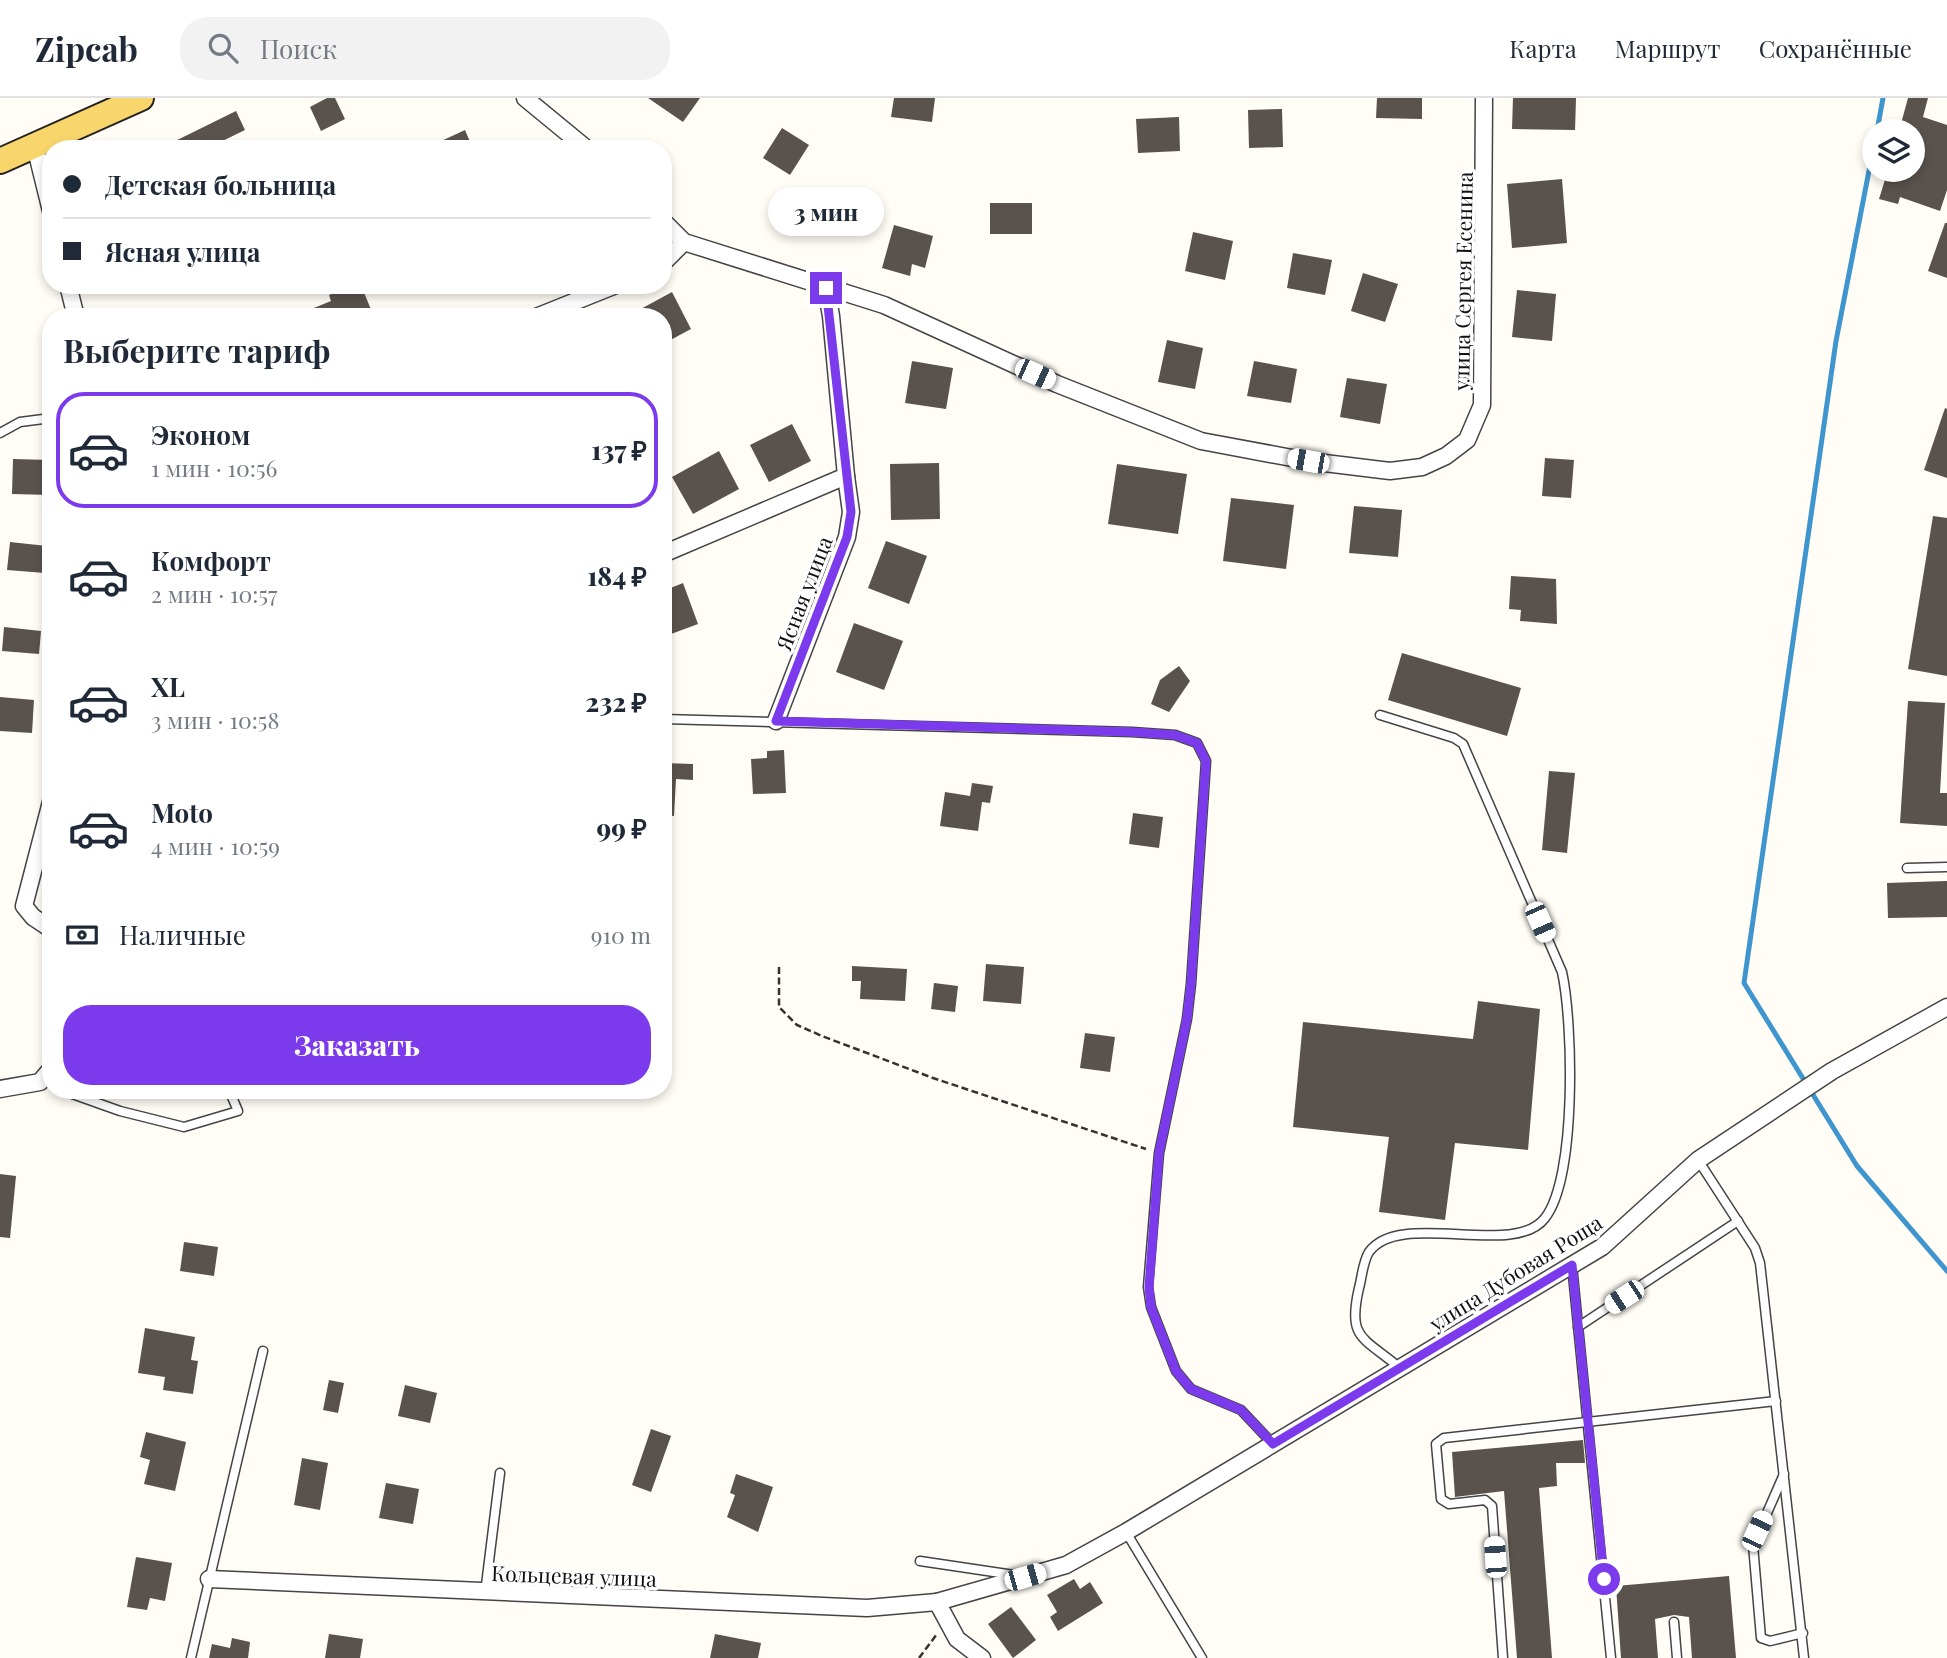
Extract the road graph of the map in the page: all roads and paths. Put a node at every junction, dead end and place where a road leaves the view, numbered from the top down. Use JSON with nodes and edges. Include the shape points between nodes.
{"nodes":[{"id":1,"x":141,"y":98,"type":"edge"},
{"id":2,"x":525,"y":98,"type":"edge"},
{"id":3,"x":1484,"y":98,"type":"edge"},
{"id":4,"x":48,"y":140,"type":"edge"},
{"id":5,"x":576,"y":140,"type":"edge"},
{"id":6,"x":42,"y":143,"type":"edge"},
{"id":7,"x":35,"y":146,"type":"junction"},
{"id":8,"x":0,"y":161,"type":"edge"},
{"id":9,"x":42,"y":174,"type":"edge"},
{"id":10,"x":672,"y":230,"type":"edge"},
{"id":11,"x":684,"y":242,"type":"junction"},
{"id":12,"x":672,"y":254,"type":"edge"},
{"id":13,"x":826,"y":288,"type":"junction"},
{"id":14,"x":594,"y":294,"type":"edge"},
{"id":15,"x":558,"y":308,"type":"edge"},
{"id":16,"x":42,"y":419,"type":"edge"},
{"id":17,"x":0,"y":433,"type":"edge"},
{"id":18,"x":846,"y":476,"type":"junction"},
{"id":19,"x":672,"y":550,"type":"edge"},
{"id":20,"x":1380,"y":715,"type":"dead end"},
{"id":21,"x":672,"y":719,"type":"edge"},
{"id":22,"x":776,"y":721,"type":"junction"},
{"id":23,"x":42,"y":837,"type":"edge"},
{"id":24,"x":1907,"y":867,"type":"dead end"},
{"id":25,"x":1947,"y":867,"type":"edge"},
{"id":26,"x":42,"y":923,"type":"edge"},
{"id":27,"x":779,"y":967,"type":"dead end"},
{"id":28,"x":1947,"y":1007,"type":"edge"},
{"id":29,"x":42,"y":1080,"type":"edge"},
{"id":30,"x":0,"y":1089,"type":"edge"},
{"id":31,"x":86,"y":1099,"type":"edge"},
{"id":32,"x":233,"y":1099,"type":"edge"},
{"id":33,"x":1159,"y":1153,"type":"junction"},
{"id":34,"x":1698,"y":1160,"type":"junction"},
{"id":35,"x":1738,"y":1221,"type":"junction"},
{"id":36,"x":1572,"y":1265,"type":"junction"},
{"id":37,"x":1578,"y":1327,"type":"junction"},
{"id":38,"x":263,"y":1351,"type":"dead end"},
{"id":39,"x":1400,"y":1368,"type":"junction"},
{"id":40,"x":1776,"y":1401,"type":"junction"},
{"id":41,"x":1589,"y":1422,"type":"junction"},
{"id":42,"x":1273,"y":1444,"type":"junction"},
{"id":43,"x":1784,"y":1472,"type":"junction"},
{"id":44,"x":500,"y":1473,"type":"dead end"},
{"id":45,"x":1126,"y":1532,"type":"junction"},
{"id":46,"x":920,"y":1561,"type":"dead end"},
{"id":47,"x":1025,"y":1577,"type":"junction"},
{"id":48,"x":209,"y":1579,"type":"junction"},
{"id":49,"x":485,"y":1593,"type":"junction"},
{"id":50,"x":937,"y":1602,"type":"junction"},
{"id":51,"x":947,"y":1620,"type":"junction"},
{"id":52,"x":1674,"y":1622,"type":"dead end"},
{"id":53,"x":1803,"y":1633,"type":"junction"},
{"id":54,"x":191,"y":1658,"type":"edge"},
{"id":55,"x":919,"y":1658,"type":"edge"},
{"id":56,"x":982,"y":1658,"type":"edge"},
{"id":57,"x":1202,"y":1658,"type":"edge"},
{"id":58,"x":1503,"y":1658,"type":"edge"},
{"id":59,"x":1611,"y":1658,"type":"edge"},
{"id":60,"x":1677,"y":1658,"type":"edge"},
{"id":61,"x":1804,"y":1658,"type":"edge"}],
"edges":[{"from":1,"to":4,"type":"main road"},
{"from":2,"to":5,"type":"street"},
{"from":3,"to":13,"type":"street","name":"улица Сергея Есенина","via":[[1482,405],[1467,440],[1422,467],[1390,471],[1201,441],[1057,384],[884,305]]},
{"from":6,"to":7,"type":"main road"},
{"from":7,"to":8,"type":"main road"},
{"from":7,"to":9,"type":"street"},
{"from":10,"to":11,"type":"street","name":"улица Сергея Есенина"},
{"from":11,"to":12,"type":"street"},
{"from":11,"to":13,"type":"street","name":"улица Сергея Есенина"},
{"from":13,"to":18,"type":"street","name":"Ясная улица"},
{"from":14,"to":15,"type":"street"},
{"from":16,"to":17,"type":"lane","via":[[20,422]]},
{"from":18,"to":19,"type":"street"},
{"from":18,"to":22,"type":"street","name":"Ясная улица","via":[[851,512],[847,537]]},
{"from":20,"to":39,"type":"lane","via":[[1463,744],[1562,972],[1568,997],[1569,1122],[1556,1195],[1545,1218],[1518,1233],[1390,1236],[1367,1254],[1354,1325]]},
{"from":21,"to":22,"type":"lane"},
{"from":22,"to":33,"type":"lane","via":[[1132,732],[1175,735],[1197,743],[1206,761],[1191,984]]},
{"from":23,"to":26,"type":"street","via":[[24,906]]},
{"from":24,"to":25,"type":"lane"},
{"from":27,"to":33,"type":"path","via":[[779,1007],[797,1025],[933,1078]]},
{"from":28,"to":34,"type":"street","name":"улица Дубовая Роща","via":[[1832,1071]]},
{"from":29,"to":30,"type":"street"},
{"from":31,"to":32,"type":"lane","via":[[184,1127],[238,1111]]},
{"from":33,"to":42,"type":"lane","via":[[1149,1287],[1151,1307],[1176,1371],[1191,1389],[1241,1410]]},
{"from":34,"to":35,"type":"lane"},
{"from":34,"to":36,"type":"street","name":"улица Дубовая Роща","via":[[1602,1247]]},
{"from":35,"to":37,"type":"lane"},
{"from":35,"to":40,"type":"lane","via":[[1760,1263]]},
{"from":36,"to":37,"type":"lane"},
{"from":36,"to":39,"type":"street","name":"улица Дубовая Роща"},
{"from":37,"to":41,"type":"lane"},
{"from":38,"to":48,"type":"lane"},
{"from":39,"to":42,"type":"street","name":"улица Дубовая Роща"},
{"from":40,"to":41,"type":"lane"},
{"from":40,"to":43,"type":"lane"},
{"from":41,"to":58,"type":"lane","via":[[1444,1438],[1436,1444],[1441,1499],[1449,1504],[1485,1500],[1492,1506]]},
{"from":41,"to":59,"type":"lane"},
{"from":42,"to":45,"type":"street","name":"улица Дубовая Роща"},
{"from":43,"to":53,"type":"lane"},
{"from":43,"to":53,"type":"lane","via":[[1753,1545],[1761,1638],[1770,1641]]},
{"from":44,"to":49,"type":"lane"},
{"from":45,"to":47,"type":"street","name":"улица Дубовая Роща","via":[[1066,1566]]},
{"from":45,"to":57,"type":"lane"},
{"from":46,"to":47,"type":"lane"},
{"from":47,"to":50,"type":"street","name":"улица Дубовая Роща"},
{"from":48,"to":49,"type":"street","name":"Кольцевая улица"},
{"from":48,"to":54,"type":"lane"},
{"from":49,"to":50,"type":"street","name":"Кольцевая улица","via":[[867,1608]]},
{"from":50,"to":51,"type":"street"},
{"from":51,"to":55,"type":"path"},
{"from":51,"to":56,"type":"street","via":[[957,1639]]},
{"from":52,"to":60,"type":"lane"},
{"from":53,"to":61,"type":"lane"}]}
